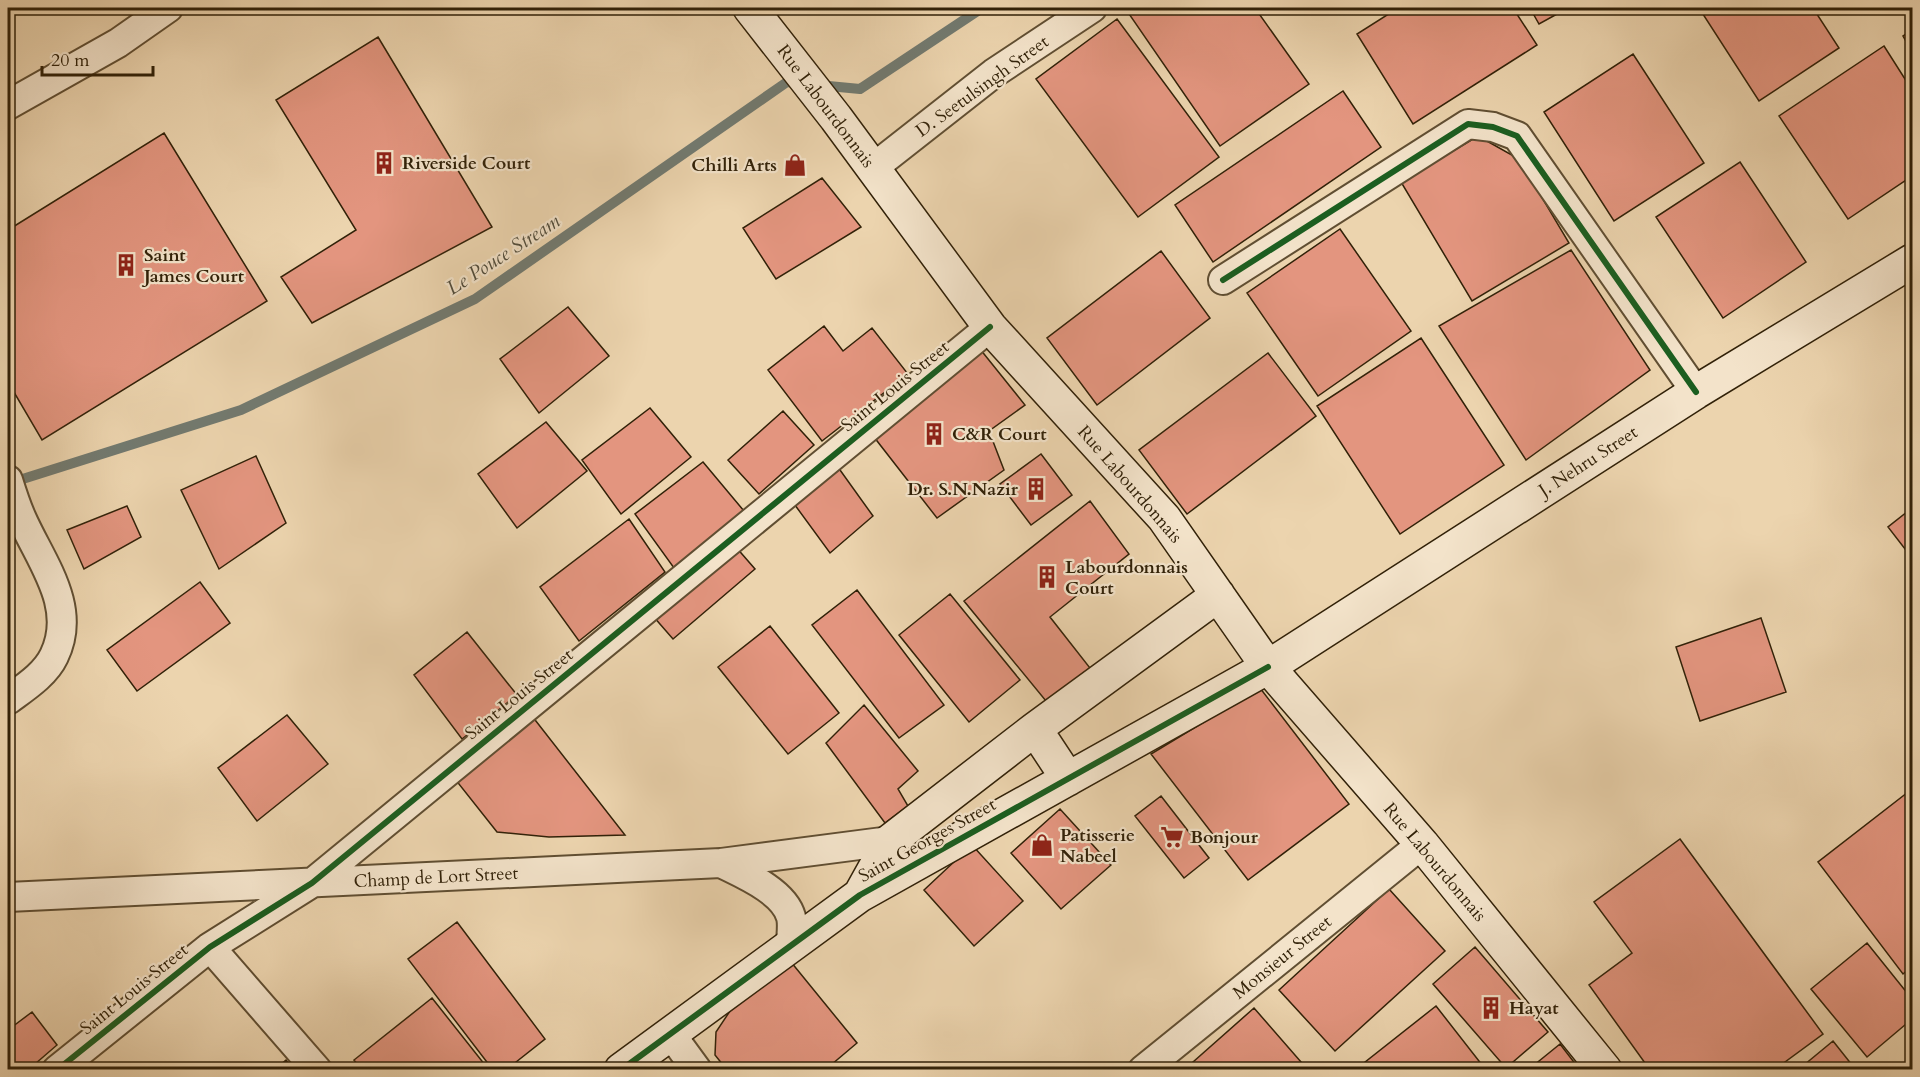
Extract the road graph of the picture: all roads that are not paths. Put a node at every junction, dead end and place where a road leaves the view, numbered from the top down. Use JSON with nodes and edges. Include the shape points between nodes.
{"nodes":[{"id":1,"x":168,"y":8,"type":"edge"},
{"id":2,"x":750,"y":8,"type":"edge"},
{"id":3,"x":1092,"y":8,"type":"edge"},
{"id":4,"x":8,"y":105,"type":"edge"},
{"id":5,"x":873,"y":168,"type":"junction"},
{"id":6,"x":1912,"y":261,"type":"edge"},
{"id":7,"x":1223,"y":280,"type":"dead end"},
{"id":8,"x":990,"y":327,"type":"junction"},
{"id":9,"x":1696,"y":392,"type":"junction"},
{"id":10,"x":8,"y":480,"type":"edge"},
{"id":11,"x":1218,"y":595,"type":"junction"},
{"id":12,"x":1268,"y":667,"type":"junction"},
{"id":13,"x":8,"y":700,"type":"edge"},
{"id":14,"x":1035,"y":729,"type":"junction"},
{"id":15,"x":1068,"y":779,"type":"junction"},
{"id":16,"x":890,"y":841,"type":"junction"},
{"id":17,"x":1422,"y":844,"type":"junction"},
{"id":18,"x":721,"y":863,"type":"junction"},
{"id":19,"x":312,"y":883,"type":"junction"},
{"id":20,"x":860,"y":895,"type":"junction"},
{"id":21,"x":8,"y":897,"type":"edge"},
{"id":22,"x":791,"y":946,"type":"junction"},
{"id":23,"x":210,"y":947,"type":"junction"},
{"id":24,"x":670,"y":1033,"type":"junction"},
{"id":25,"x":57,"y":1070,"type":"edge"},
{"id":26,"x":317,"y":1070,"type":"edge"},
{"id":27,"x":621,"y":1070,"type":"edge"},
{"id":28,"x":697,"y":1070,"type":"edge"},
{"id":29,"x":1143,"y":1070,"type":"edge"},
{"id":30,"x":1605,"y":1070,"type":"edge"}],
"edges":[{"from":1,"to":4,"type":"street","via":[[118,43]]},
{"from":2,"to":5,"type":"main road","name":"Rue Labourdonnais"},
{"from":3,"to":5,"type":"street","name":"D. Seetulsingh Street","via":[[994,74]]},
{"from":5,"to":8,"type":"main road","name":"Rue Labourdonnais"},
{"from":6,"to":9,"type":"main road","name":"J. Nehru Street"},
{"from":7,"to":9,"type":"street","via":[[1468,124],[1493,126],[1517,136]]},
{"from":8,"to":11,"type":"main road","name":"Rue Labourdonnais","via":[[1164,518]]},
{"from":8,"to":19,"type":"street","name":"Saint Louis Street"},
{"from":9,"to":12,"type":"main road","name":"J. Nehru Street"},
{"from":10,"to":13,"type":"street","via":[[62,608],[61,636],[54,657],[39,676]]},
{"from":11,"to":12,"type":"main road","name":"Rue Labourdonnais"},
{"from":11,"to":14,"type":"main road","name":"Saint Georges Street"},
{"from":12,"to":15,"type":"main road","name":"Saint Georges Street"},
{"from":12,"to":17,"type":"main road","name":"Rue Labourdonnais"},
{"from":14,"to":15,"type":"main road"},
{"from":14,"to":16,"type":"main road","name":"Saint Georges Street"},
{"from":15,"to":20,"type":"main road","name":"Saint Georges Street"},
{"from":16,"to":18,"type":"street","name":"Champ de Lort Street"},
{"from":16,"to":20,"type":"main road","name":"Saint Georges Street"},
{"from":17,"to":29,"type":"street","name":"Monsieur Street"},
{"from":17,"to":30,"type":"main road","name":"Rue Labourdonnais"},
{"from":18,"to":19,"type":"street","name":"Champ de Lort Street"},
{"from":18,"to":22,"type":"street","name":"Champ de Lort Street","via":[[776,894],[791,917]]},
{"from":19,"to":21,"type":"street","name":"Champ de Lort Street"},
{"from":19,"to":23,"type":"street","name":"Saint Louis Street"},
{"from":20,"to":22,"type":"main road","name":"Saint Georges Street"},
{"from":22,"to":24,"type":"main road","name":"Saint Georges Street"},
{"from":23,"to":25,"type":"street","name":"Saint Louis Street"},
{"from":23,"to":26,"type":"street"},
{"from":24,"to":27,"type":"main road","name":"Saint Georges Street"},
{"from":24,"to":28,"type":"street"}]}
